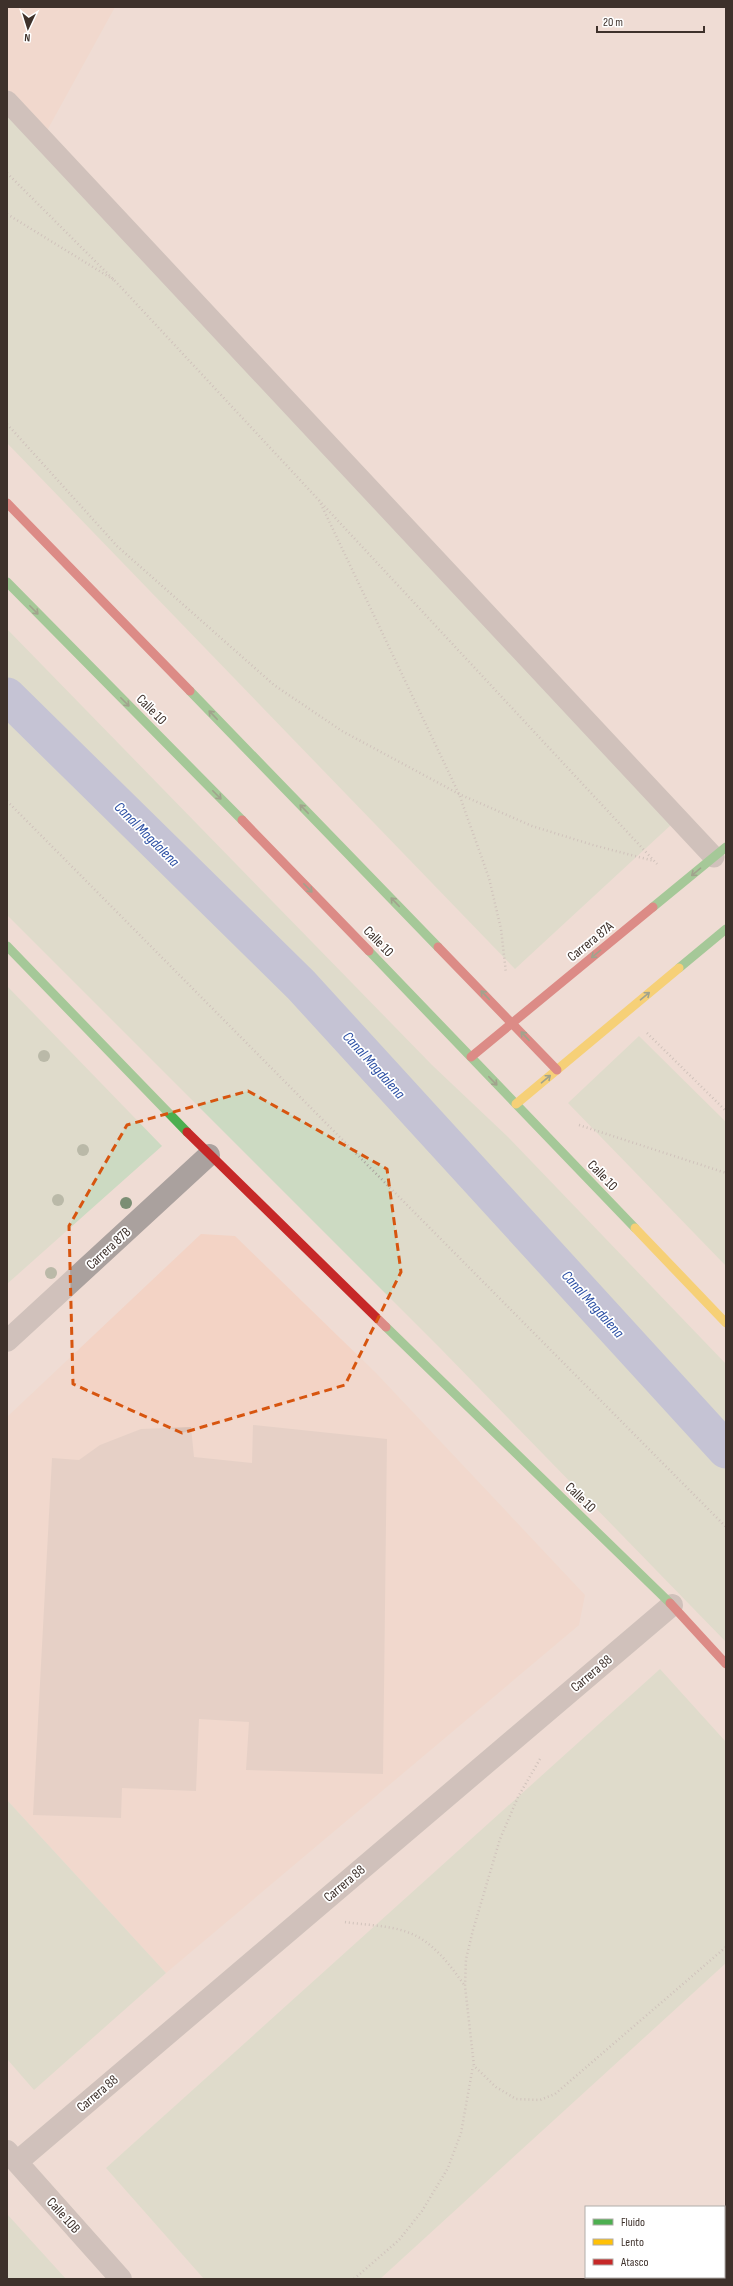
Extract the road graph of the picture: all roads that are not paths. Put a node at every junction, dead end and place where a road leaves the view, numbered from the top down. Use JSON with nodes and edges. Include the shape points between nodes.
{"nodes":[{"id":1,"x":7,"y":101,"type":"edge"},
{"id":2,"x":7,"y":503,"type":"edge"},
{"id":3,"x":7,"y":582,"type":"edge"},
{"id":4,"x":720,"y":852,"type":"edge"},
{"id":5,"x":726,"y":929,"type":"edge"},
{"id":6,"x":7,"y":946,"type":"edge"},
{"id":7,"x":513,"y":1023,"type":"junction"},
{"id":8,"x":471,"y":1057,"type":"junction"},
{"id":9,"x":557,"y":1070,"type":"junction"},
{"id":10,"x":516,"y":1104,"type":"junction"},
{"id":11,"x":209,"y":1155,"type":"junction"},
{"id":12,"x":726,"y":1323,"type":"edge"},
{"id":13,"x":7,"y":1341,"type":"edge"},
{"id":14,"x":672,"y":1605,"type":"junction"},
{"id":15,"x":726,"y":1664,"type":"edge"},
{"id":16,"x":12,"y":2157,"type":"edge"},
{"id":17,"x":121,"y":2279,"type":"edge"}],
"edges":[{"from":1,"to":4,"type":"lane"},
{"from":7,"to":2,"type":"street","one_way":true},
{"from":3,"to":8,"type":"street","name":"Calle 10","one_way":true},
{"from":4,"to":7,"type":"street","name":"Carrera 87A","one_way":true},
{"from":9,"to":5,"type":"street","one_way":true},
{"from":6,"to":11,"type":"street","name":"Calle 10"},
{"from":7,"to":8,"type":"street","name":"Carrera 87A"},
{"from":9,"to":7,"type":"street","one_way":true},
{"from":8,"to":10,"type":"street","name":"Calle 10","one_way":true},
{"from":10,"to":9,"type":"street","one_way":true},
{"from":10,"to":12,"type":"street","name":"Calle 10"},
{"from":11,"to":13,"type":"street","name":"Carrera 87B"},
{"from":11,"to":14,"type":"street","name":"Calle 10"},
{"from":14,"to":15,"type":"street","name":"Calle 10"},
{"from":14,"to":16,"type":"street","name":"Carrera 88","via":[[305,1916]]},
{"from":16,"to":17,"type":"street","name":"Calle 10B"}]}
